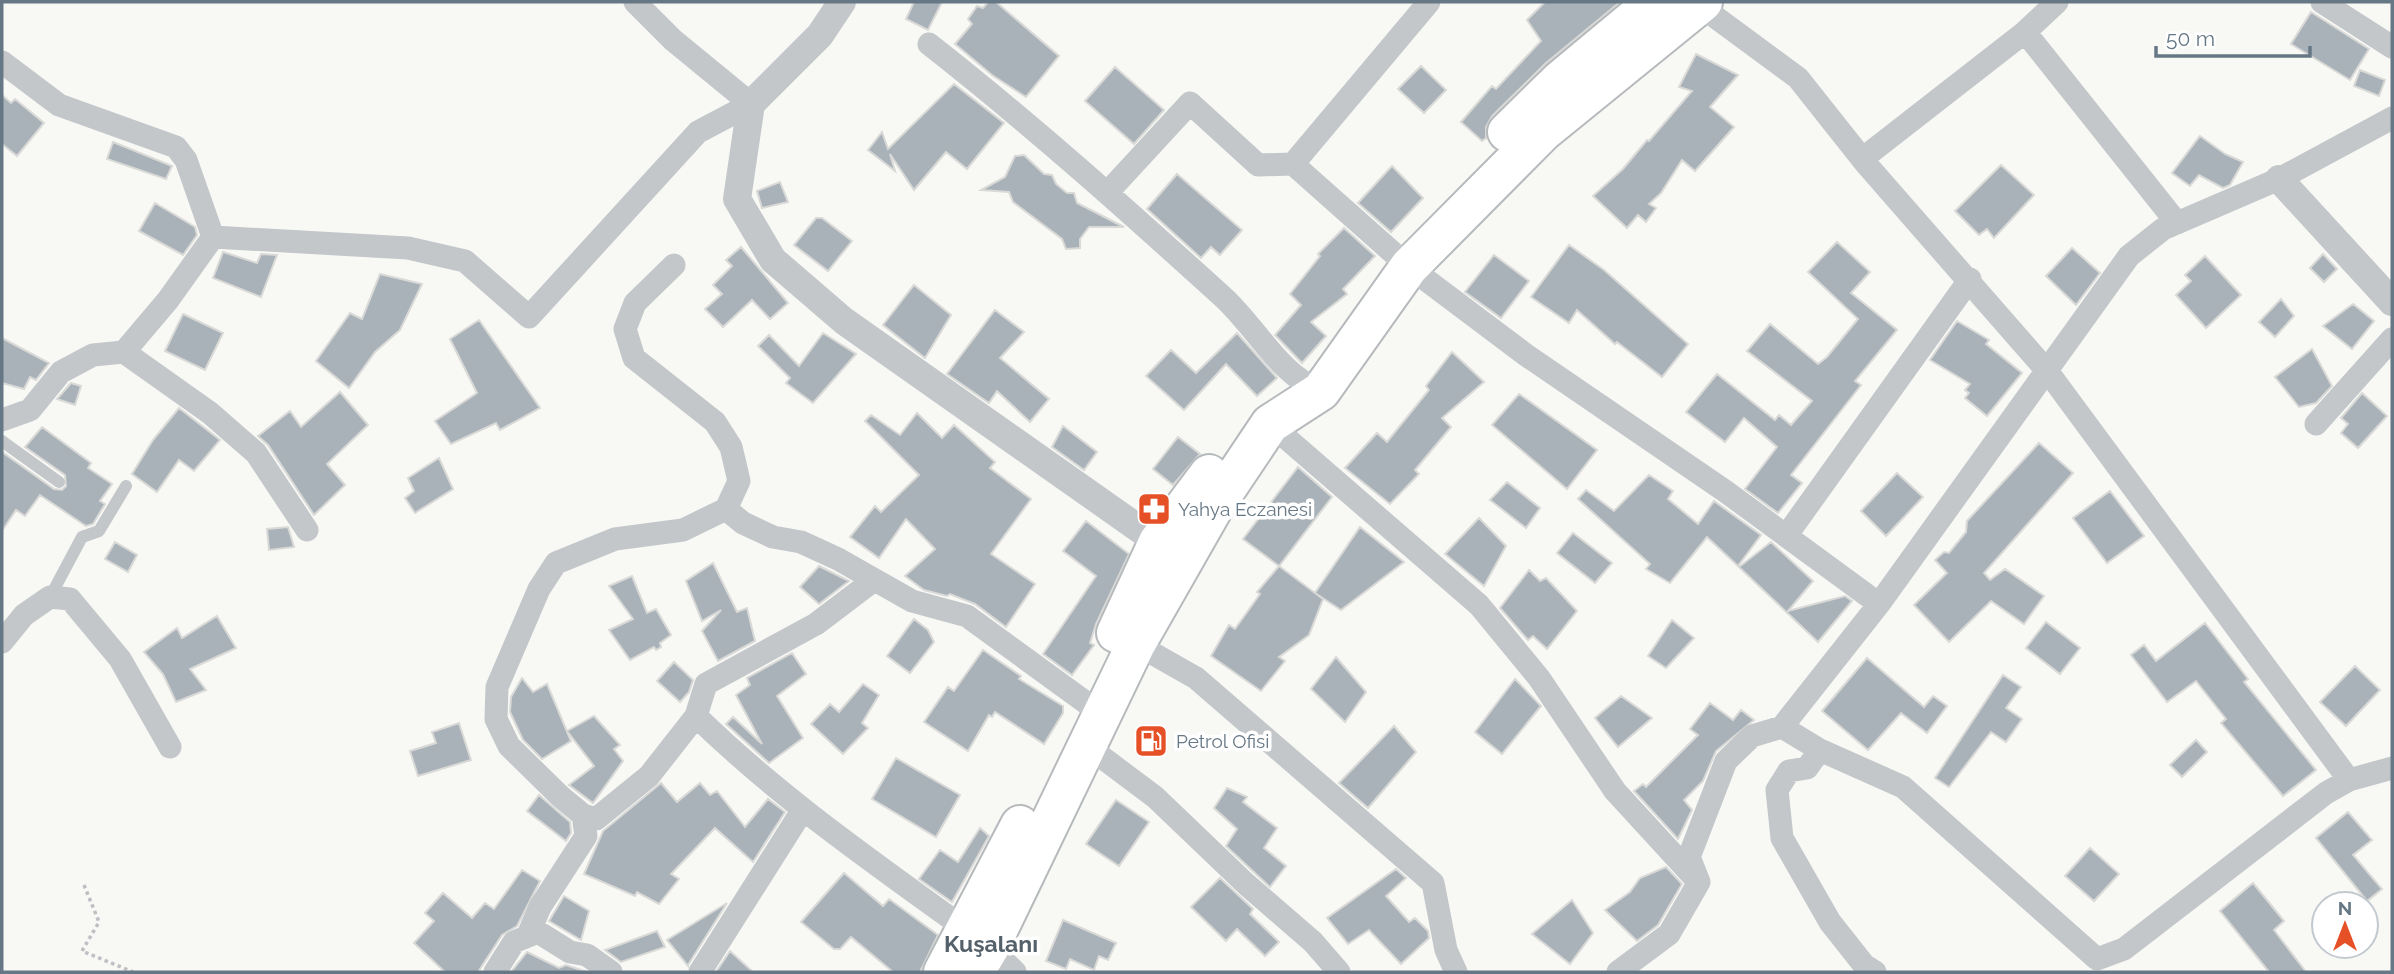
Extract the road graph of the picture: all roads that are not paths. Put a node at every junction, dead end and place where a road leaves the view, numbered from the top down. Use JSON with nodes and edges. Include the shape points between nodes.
{"nodes":[{"id":1,"x":635,"y":2,"type":"edge"},
{"id":2,"x":842,"y":2,"type":"edge"},
{"id":3,"x":1429,"y":2,"type":"edge"},
{"id":4,"x":2057,"y":2,"type":"edge"},
{"id":5,"x":2322,"y":2,"type":"edge"},
{"id":6,"x":1701,"y":3,"type":"edge"},
{"id":7,"x":1654,"y":10,"type":"edge"},
{"id":8,"x":2025,"y":32,"type":"junction"},
{"id":9,"x":929,"y":44,"type":"dead end"},
{"id":10,"x":2392,"y":47,"type":"edge"},
{"id":11,"x":2,"y":62,"type":"edge"},
{"id":12,"x":751,"y":104,"type":"junction"},
{"id":13,"x":2392,"y":118,"type":"edge"},
{"id":14,"x":1862,"y":159,"type":"junction"},
{"id":15,"x":1293,"y":164,"type":"junction"},
{"id":16,"x":2279,"y":179,"type":"junction"},
{"id":17,"x":1107,"y":193,"type":"junction"},
{"id":18,"x":2177,"y":223,"type":"junction"},
{"id":19,"x":213,"y":237,"type":"junction"},
{"id":20,"x":1401,"y":260,"type":"junction"},
{"id":21,"x":674,"y":265,"type":"dead end"},
{"id":22,"x":1970,"y":279,"type":"junction"},
{"id":23,"x":2392,"y":302,"type":"edge"},
{"id":24,"x":2392,"y":339,"type":"edge"},
{"id":25,"x":124,"y":352,"type":"junction"},
{"id":26,"x":2048,"y":372,"type":"junction"},
{"id":27,"x":1310,"y":387,"type":"junction"},
{"id":28,"x":2,"y":420,"type":"edge"},
{"id":29,"x":1270,"y":424,"type":"junction"},
{"id":30,"x":2316,"y":425,"type":"dead end"},
{"id":31,"x":2,"y":441,"type":"edge"},
{"id":32,"x":59,"y":482,"type":"dead end"},
{"id":33,"x":126,"y":486,"type":"dead end"},
{"id":34,"x":726,"y":509,"type":"junction"},
{"id":35,"x":307,"y":530,"type":"dead end"},
{"id":36,"x":1786,"y":536,"type":"junction"},
{"id":37,"x":1171,"y":551,"type":"junction"},
{"id":38,"x":874,"y":580,"type":"junction"},
{"id":39,"x":50,"y":597,"type":"junction"},
{"id":40,"x":1879,"y":604,"type":"junction"},
{"id":41,"x":2,"y":642,"type":"edge"},
{"id":42,"x":1136,"y":644,"type":"junction"},
{"id":43,"x":696,"y":716,"type":"junction"},
{"id":44,"x":1091,"y":720,"type":"junction"},
{"id":45,"x":1782,"y":727,"type":"junction"},
{"id":46,"x":170,"y":747,"type":"dead end"},
{"id":47,"x":1820,"y":750,"type":"junction"},
{"id":48,"x":2392,"y":768,"type":"edge"},
{"id":49,"x":2349,"y":780,"type":"junction"},
{"id":50,"x":802,"y":811,"type":"junction"},
{"id":51,"x":583,"y":815,"type":"junction"},
{"id":52,"x":1699,"y":882,"type":"junction"},
{"id":53,"x":528,"y":935,"type":"junction"},
{"id":54,"x":987,"y":956,"type":"edge"},
{"id":55,"x":495,"y":972,"type":"edge"},
{"id":56,"x":611,"y":972,"type":"edge"},
{"id":57,"x":700,"y":972,"type":"edge"},
{"id":58,"x":943,"y":972,"type":"edge"},
{"id":59,"x":1339,"y":972,"type":"edge"},
{"id":60,"x":1456,"y":972,"type":"edge"},
{"id":61,"x":1618,"y":972,"type":"edge"},
{"id":62,"x":1875,"y":972,"type":"edge"}],
"edges":[{"from":1,"to":12,"type":"street"},
{"from":2,"to":12,"type":"street","via":[[820,35]]},
{"from":3,"to":15,"type":"street"},
{"from":4,"to":8,"type":"street"},
{"from":5,"to":10,"type":"street"},
{"from":6,"to":7,"type":"highway"},
{"from":6,"to":14,"type":"street","via":[[1798,78]]},
{"from":7,"to":20,"type":"highway","via":[[1543,132]]},
{"from":8,"to":14,"type":"street"},
{"from":8,"to":18,"type":"street"},
{"from":9,"to":17,"type":"street"},
{"from":11,"to":19,"type":"street","via":[[59,105],[176,148],[186,160]]},
{"from":12,"to":19,"type":"street","via":[[698,132],[529,317],[465,261],[408,248]]},
{"from":12,"to":37,"type":"street","via":[[737,200],[773,260],[844,321]]},
{"from":13,"to":16,"type":"street"},
{"from":14,"to":22,"type":"street"},
{"from":15,"to":17,"type":"street","via":[[1258,165],[1190,103]]},
{"from":15,"to":20,"type":"street"},
{"from":16,"to":18,"type":"street"},
{"from":16,"to":23,"type":"street"},
{"from":17,"to":27,"type":"street","via":[[1226,300]]},
{"from":18,"to":26,"type":"street","via":[[2129,256]]},
{"from":19,"to":25,"type":"street"},
{"from":20,"to":27,"type":"highway"},
{"from":20,"to":36,"type":"street","via":[[1526,355]]},
{"from":21,"to":34,"type":"street","via":[[635,303],[625,329],[634,358],[715,422],[731,447],[739,481]]},
{"from":22,"to":26,"type":"street"},
{"from":22,"to":36,"type":"street"},
{"from":24,"to":30,"type":"street"},
{"from":25,"to":28,"type":"street","via":[[93,355],[61,372],[30,410]]},
{"from":25,"to":35,"type":"street","via":[[210,413],[256,453]]},
{"from":26,"to":40,"type":"street"},
{"from":26,"to":49,"type":"street"},
{"from":27,"to":29,"type":"highway"},
{"from":27,"to":37,"type":"highway","via":[[1242,430]]},
{"from":29,"to":37,"type":"highway"},
{"from":29,"to":52,"type":"street","via":[[1479,605],[1539,678],[1615,791]]},
{"from":31,"to":32,"type":"lane"},
{"from":33,"to":39,"type":"lane","via":[[99,531],[82,537]]},
{"from":34,"to":38,"type":"street","via":[[743,523],[773,537],[801,542]]},
{"from":34,"to":51,"type":"street","via":[[683,530],[615,539],[585,550],[556,563],[539,589],[497,687],[496,719],[509,746]]},
{"from":36,"to":40,"type":"street"},
{"from":37,"to":42,"type":"highway"},
{"from":37,"to":44,"type":"highway"},
{"from":38,"to":43,"type":"street","via":[[816,624],[706,684]]},
{"from":38,"to":44,"type":"street","via":[[912,601],[967,616]]},
{"from":39,"to":41,"type":"street","via":[[24,615]]},
{"from":39,"to":46,"type":"street","via":[[71,599],[120,659]]},
{"from":40,"to":45,"type":"street"},
{"from":42,"to":44,"type":"highway"},
{"from":42,"to":60,"type":"street","via":[[1196,678],[1433,883],[1446,950]]},
{"from":43,"to":50,"type":"street"},
{"from":43,"to":51,"type":"street","via":[[649,776],[596,819]]},
{"from":44,"to":54,"type":"highway"},
{"from":44,"to":59,"type":"street","via":[[1155,797],[1313,942]]},
{"from":45,"to":47,"type":"street"},
{"from":45,"to":52,"type":"street","via":[[1752,736],[1726,761],[1689,857]]},
{"from":47,"to":49,"type":"street","via":[[1903,787],[2097,959],[2123,949]]},
{"from":47,"to":62,"type":"street","via":[[1807,768],[1789,771],[1777,790],[1782,838],[1830,922]]},
{"from":48,"to":49,"type":"street"},
{"from":50,"to":54,"type":"street"},
{"from":50,"to":57,"type":"street"},
{"from":51,"to":53,"type":"street","via":[[586,836],[540,907]]},
{"from":52,"to":61,"type":"street","via":[[1669,934]]},
{"from":53,"to":55,"type":"street","via":[[514,942]]},
{"from":53,"to":56,"type":"street","via":[[538,932]]},
{"from":54,"to":58,"type":"highway"}]}
